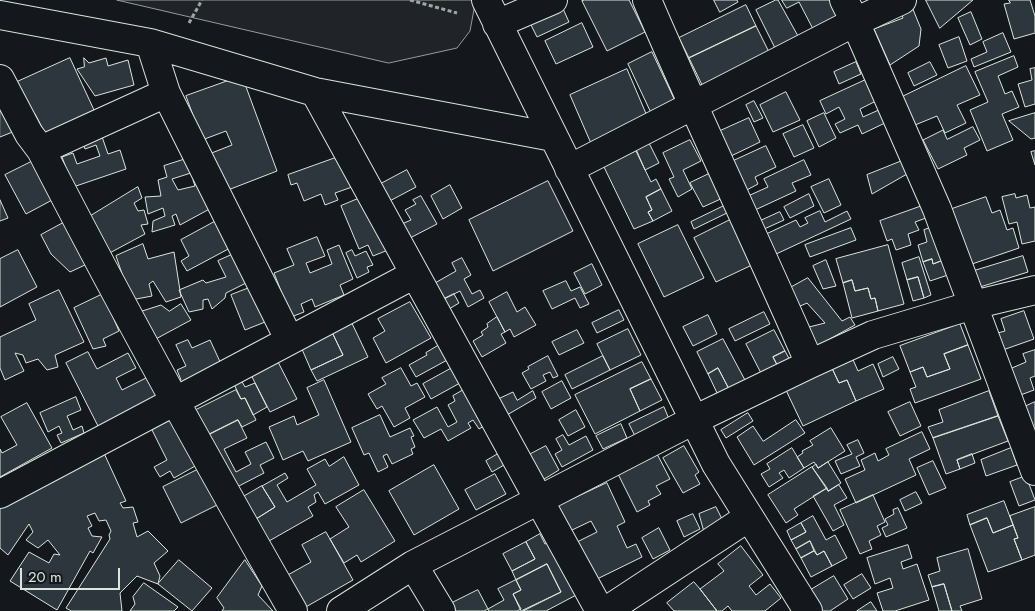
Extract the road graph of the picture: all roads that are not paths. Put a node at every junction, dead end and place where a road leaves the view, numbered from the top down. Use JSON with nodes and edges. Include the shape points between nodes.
{"nodes":[{"id":1,"x":553,"y":0,"type":"edge"},
{"id":2,"x":647,"y":0,"type":"edge"},
{"id":3,"x":902,"y":0,"type":"edge"},
{"id":4,"x":850,"y":11,"type":"edge"},
{"id":5,"x":491,"y":12,"type":"edge"},
{"id":6,"x":0,"y":14,"type":"edge"},
{"id":7,"x":150,"y":43,"type":"junction"},
{"id":8,"x":0,"y":79,"type":"edge"},
{"id":9,"x":315,"y":92,"type":"junction"},
{"id":10,"x":166,"y":93,"type":"junction"},
{"id":11,"x":692,"y":106,"type":"junction"},
{"id":12,"x":553,"y":137,"type":"junction"},
{"id":13,"x":40,"y":150,"type":"junction"},
{"id":14,"x":569,"y":169,"type":"junction"},
{"id":15,"x":415,"y":274,"type":"junction"},
{"id":16,"x":1035,"y":290,"type":"edge"},
{"id":17,"x":973,"y":305,"type":"junction"},
{"id":18,"x":289,"y":339,"type":"junction"},
{"id":19,"x":810,"y":364,"type":"junction"},
{"id":20,"x":174,"y":402,"type":"junction"},
{"id":21,"x":694,"y":420,"type":"junction"},
{"id":22,"x":1033,"y":458,"type":"edge"},
{"id":23,"x":0,"y":494,"type":"edge"},
{"id":24,"x":539,"y":500,"type":"junction"},
{"id":25,"x":749,"y":517,"type":"junction"},
{"id":26,"x":413,"y":565,"type":"junction"},
{"id":27,"x":293,"y":611,"type":"edge"},
{"id":28,"x":341,"y":611,"type":"edge"},
{"id":29,"x":441,"y":611,"type":"edge"},
{"id":30,"x":600,"y":611,"type":"edge"},
{"id":31,"x":606,"y":611,"type":"edge"},
{"id":32,"x":808,"y":611,"type":"edge"}],
"edges":[{"from":1,"to":5,"type":"street"},
{"from":2,"to":11,"type":"street"},
{"from":3,"to":4,"type":"street"},
{"from":4,"to":11,"type":"street"},
{"from":4,"to":17,"type":"street","via":[[938,209]]},
{"from":5,"to":12,"type":"street"},
{"from":6,"to":7,"type":"street"},
{"from":7,"to":9,"type":"street"},
{"from":7,"to":10,"type":"street"},
{"from":8,"to":13,"type":"street"},
{"from":9,"to":12,"type":"street"},
{"from":9,"to":15,"type":"street"},
{"from":10,"to":13,"type":"street"},
{"from":10,"to":18,"type":"street"},
{"from":11,"to":14,"type":"street"},
{"from":11,"to":19,"type":"street"},
{"from":12,"to":14,"type":"street"},
{"from":13,"to":20,"type":"street"},
{"from":14,"to":21,"type":"street"},
{"from":15,"to":18,"type":"street"},
{"from":15,"to":24,"type":"street"},
{"from":16,"to":17,"type":"street"},
{"from":17,"to":19,"type":"street","via":[[873,335]]},
{"from":17,"to":22,"type":"street"},
{"from":18,"to":20,"type":"street"},
{"from":19,"to":21,"type":"street"},
{"from":20,"to":23,"type":"street"},
{"from":20,"to":27,"type":"street"},
{"from":21,"to":24,"type":"street"},
{"from":21,"to":25,"type":"street","via":[[716,464]]},
{"from":24,"to":26,"type":"street"},
{"from":24,"to":30,"type":"street"},
{"from":25,"to":31,"type":"street"},
{"from":25,"to":32,"type":"street"},
{"from":26,"to":28,"type":"street"},
{"from":26,"to":29,"type":"street"}]}
